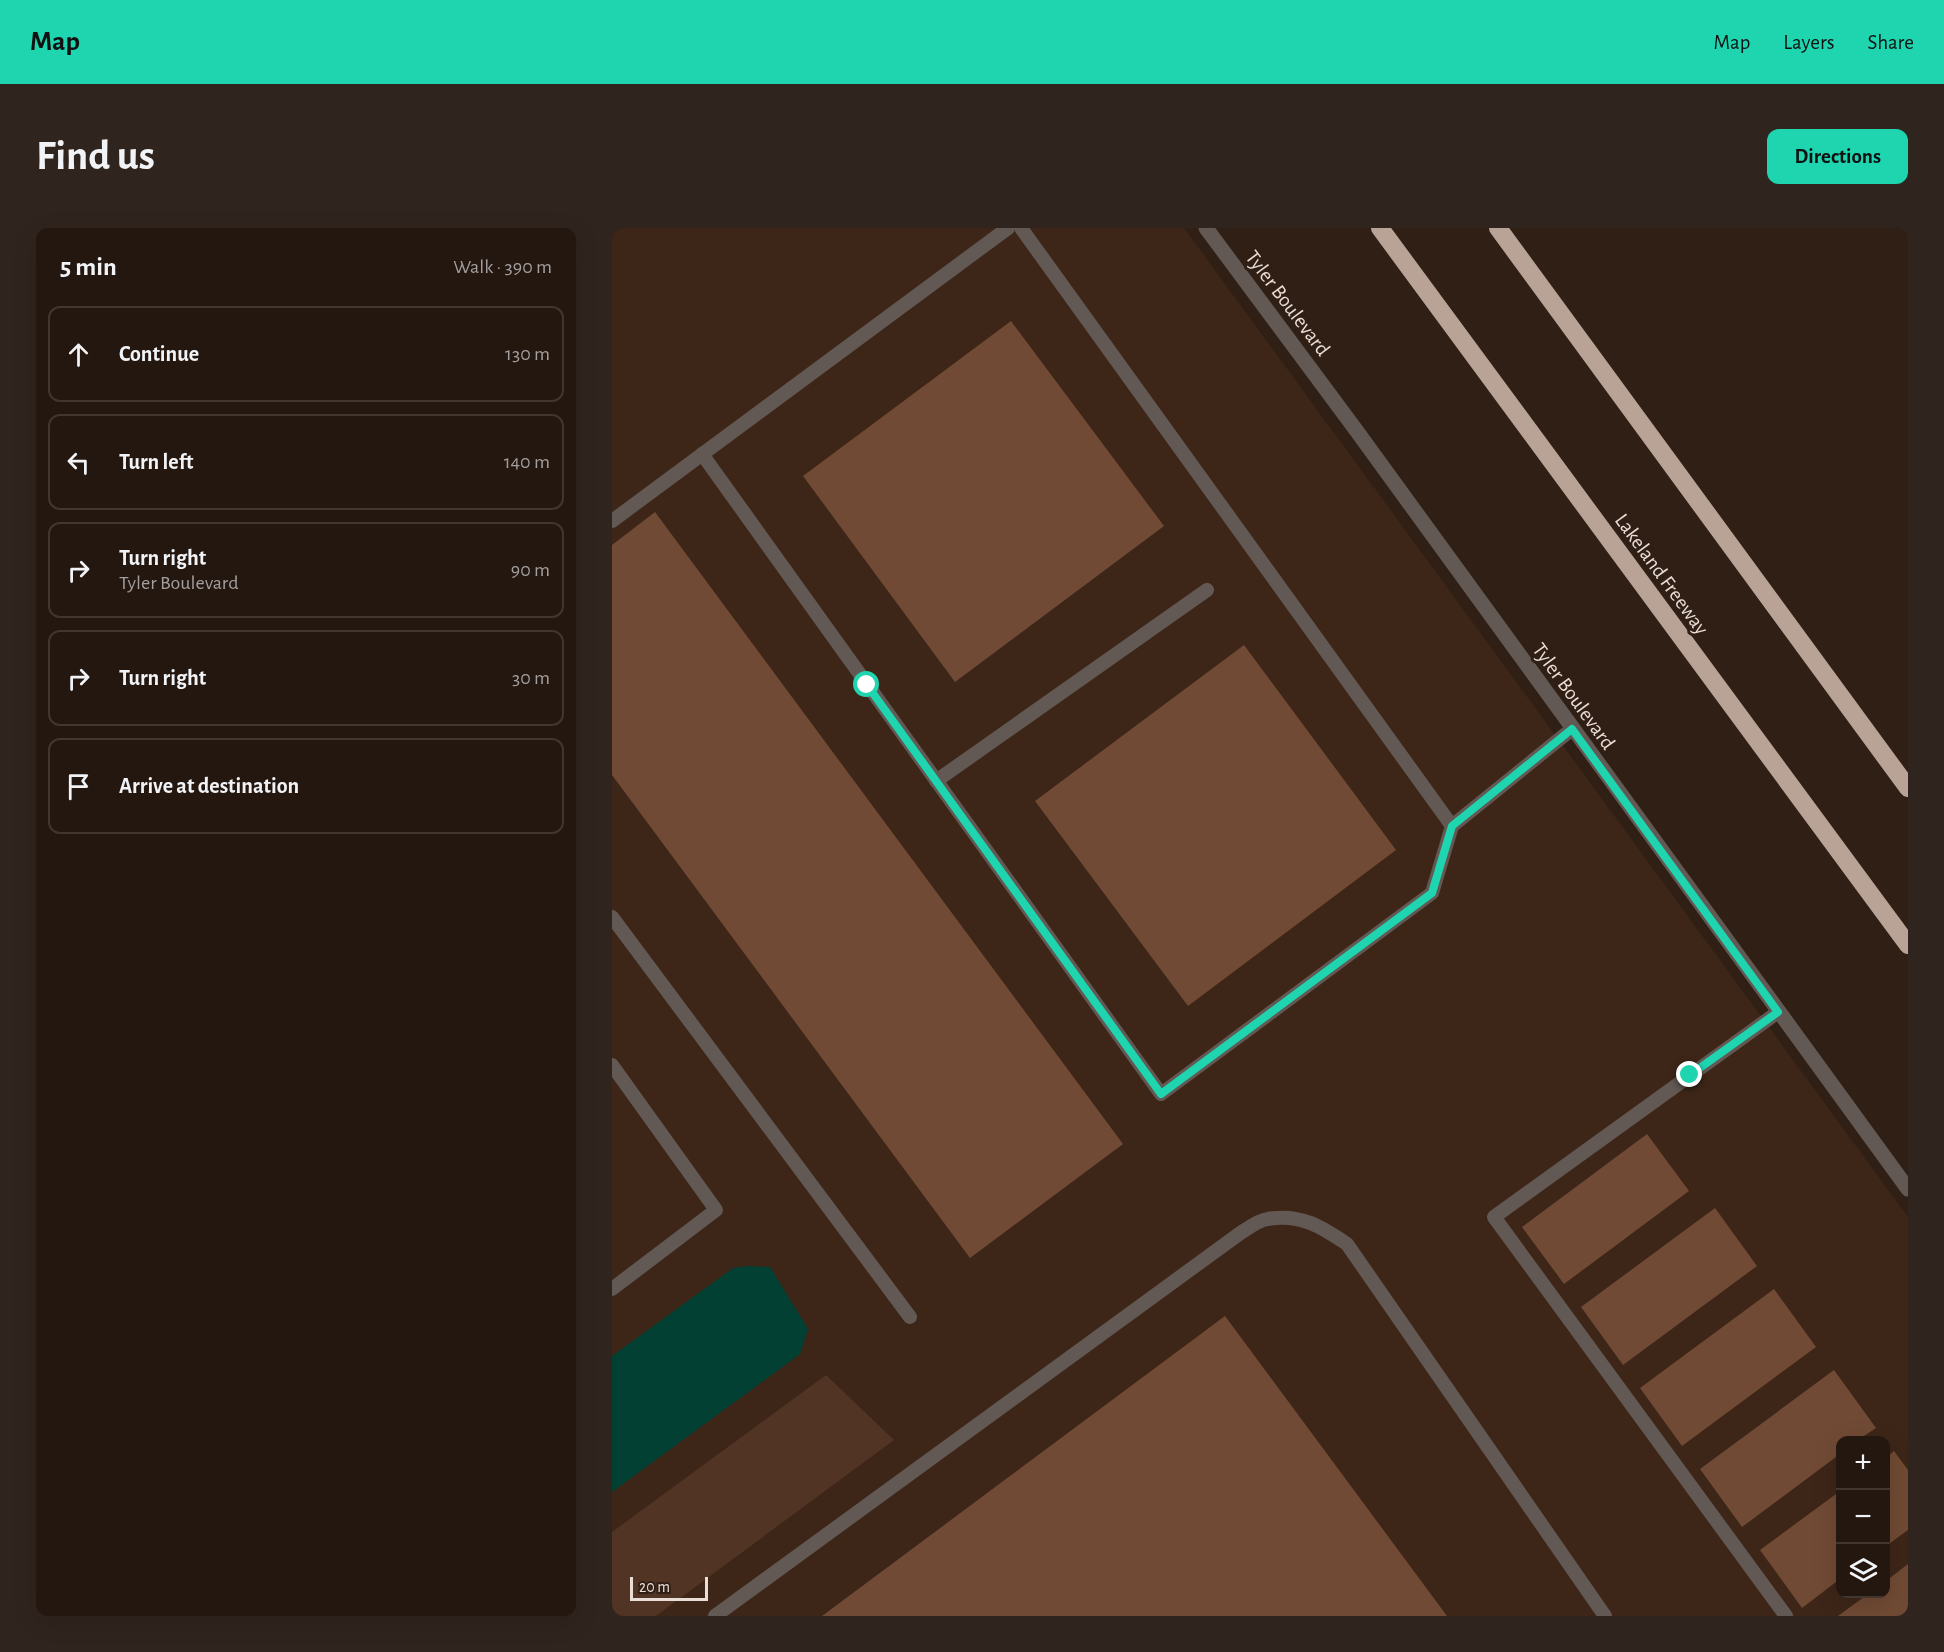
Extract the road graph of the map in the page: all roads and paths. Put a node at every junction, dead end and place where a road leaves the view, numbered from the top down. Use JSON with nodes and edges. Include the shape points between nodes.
{"nodes":[{"id":1,"x":1008,"y":228,"type":"edge"},
{"id":2,"x":1021,"y":228,"type":"edge"},
{"id":3,"x":1206,"y":228,"type":"edge"},
{"id":4,"x":1380,"y":228,"type":"edge"},
{"id":5,"x":1498,"y":228,"type":"edge"},
{"id":6,"x":702,"y":454,"type":"junction"},
{"id":7,"x":612,"y":521,"type":"edge"},
{"id":8,"x":1206,"y":590,"type":"dead end"},
{"id":9,"x":1572,"y":729,"type":"junction"},
{"id":10,"x":936,"y":781,"type":"junction"},
{"id":11,"x":1908,"y":788,"type":"edge"},
{"id":12,"x":1452,"y":826,"type":"junction"},
{"id":13,"x":612,"y":917,"type":"edge"},
{"id":14,"x":1908,"y":945,"type":"edge"},
{"id":15,"x":1778,"y":1012,"type":"junction"},
{"id":16,"x":612,"y":1065,"type":"edge"},
{"id":17,"x":1908,"y":1189,"type":"edge"},
{"id":18,"x":612,"y":1289,"type":"edge"},
{"id":19,"x":910,"y":1317,"type":"dead end"},
{"id":20,"x":715,"y":1616,"type":"edge"},
{"id":21,"x":1605,"y":1616,"type":"edge"},
{"id":22,"x":1786,"y":1616,"type":"edge"}],
"edges":[{"from":1,"to":6,"type":"lane"},
{"from":2,"to":12,"type":"lane"},
{"from":3,"to":9,"type":"street","name":"Tyler Boulevard"},
{"from":4,"to":14,"type":"highway","name":"Lakeland Freeway"},
{"from":5,"to":11,"type":"highway"},
{"from":6,"to":7,"type":"lane"},
{"from":6,"to":10,"type":"lane"},
{"from":8,"to":10,"type":"lane"},
{"from":9,"to":12,"type":"lane"},
{"from":9,"to":15,"type":"street","name":"Tyler Boulevard"},
{"from":10,"to":12,"type":"lane","via":[[1161,1094],[1432,893]]},
{"from":13,"to":19,"type":"lane"},
{"from":15,"to":17,"type":"street","name":"Tyler Boulevard"},
{"from":15,"to":22,"type":"lane","via":[[1494,1217]]},
{"from":16,"to":18,"type":"lane","via":[[716,1210]]},
{"from":20,"to":21,"type":"lane","via":[[1239,1234],[1267,1219],[1300,1218],[1347,1244]]}]}
